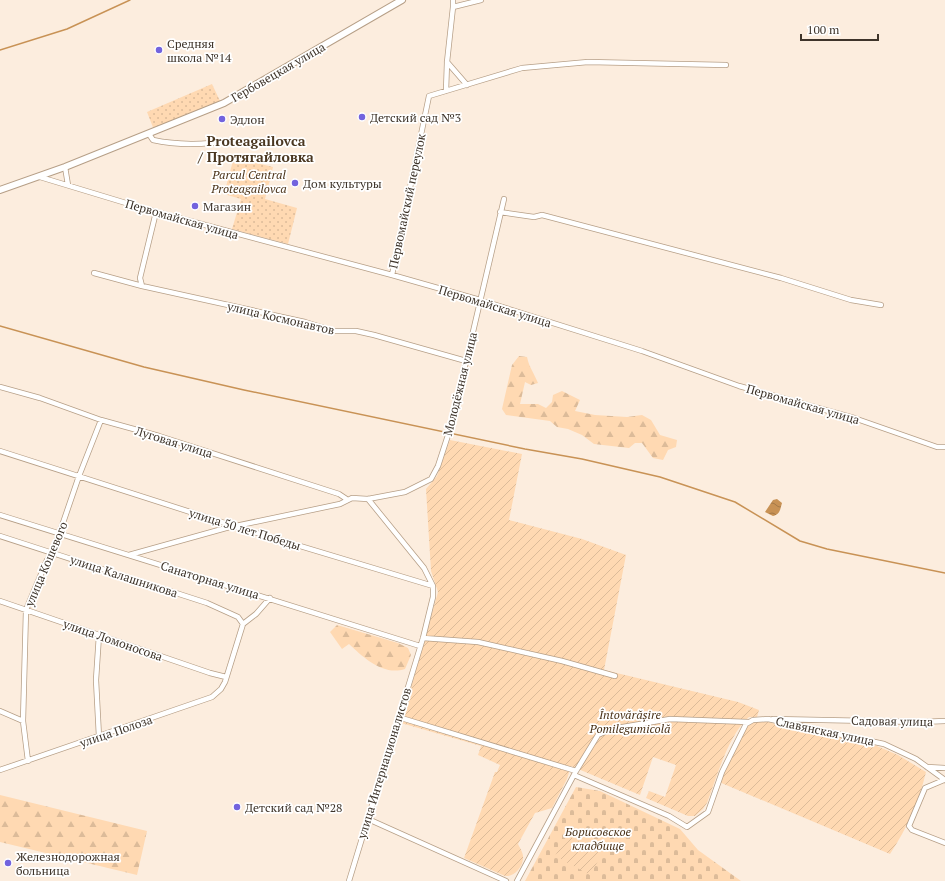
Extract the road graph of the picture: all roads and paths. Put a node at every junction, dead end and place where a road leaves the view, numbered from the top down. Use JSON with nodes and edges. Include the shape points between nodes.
{"nodes":[{"id":1,"x":402,"y":0,"type":"edge"},
{"id":2,"x":453,"y":0,"type":"edge"},
{"id":3,"x":481,"y":0,"type":"edge"},
{"id":4,"x":453,"y":7,"type":"junction"},
{"id":5,"x":447,"y":62,"type":"junction"},
{"id":6,"x":726,"y":65,"type":"dead end"},
{"id":7,"x":467,"y":85,"type":"junction"},
{"id":8,"x":446,"y":91,"type":"junction"},
{"id":9,"x":149,"y":134,"type":"junction"},
{"id":10,"x":233,"y":141,"type":"dead end"},
{"id":11,"x":65,"y":167,"type":"junction"},
{"id":12,"x":40,"y":177,"type":"junction"},
{"id":13,"x":68,"y":185,"type":"junction"},
{"id":14,"x":0,"y":190,"type":"edge"},
{"id":15,"x":504,"y":198,"type":"dead end"},
{"id":16,"x":156,"y":212,"type":"junction"},
{"id":17,"x":500,"y":212,"type":"junction"},
{"id":18,"x":94,"y":273,"type":"dead end"},
{"id":19,"x":392,"y":275,"type":"junction"},
{"id":20,"x":142,"y":286,"type":"junction"},
{"id":21,"x":480,"y":300,"type":"junction"},
{"id":22,"x":882,"y":305,"type":"dead end"},
{"id":23,"x":466,"y":361,"type":"junction"},
{"id":24,"x":0,"y":387,"type":"edge"},
{"id":25,"x":102,"y":420,"type":"junction"},
{"id":26,"x":945,"y":447,"type":"edge"},
{"id":27,"x":0,"y":451,"type":"edge"},
{"id":28,"x":79,"y":476,"type":"junction"},
{"id":29,"x":368,"y":499,"type":"junction"},
{"id":30,"x":348,"y":500,"type":"junction"},
{"id":31,"x":0,"y":515,"type":"edge"},
{"id":32,"x":234,"y":526,"type":"junction"},
{"id":33,"x":60,"y":533,"type":"junction"},
{"id":34,"x":0,"y":536,"type":"edge"},
{"id":35,"x":53,"y":552,"type":"junction"},
{"id":36,"x":129,"y":554,"type":"junction"},
{"id":37,"x":433,"y":586,"type":"junction"},
{"id":38,"x":270,"y":598,"type":"junction"},
{"id":39,"x":0,"y":601,"type":"edge"},
{"id":40,"x":26,"y":610,"type":"junction"},
{"id":41,"x":243,"y":624,"type":"junction"},
{"id":42,"x":99,"y":635,"type":"junction"},
{"id":43,"x":423,"y":638,"type":"junction"},
{"id":44,"x":420,"y":646,"type":"junction"},
{"id":45,"x":615,"y":676,"type":"dead end"},
{"id":46,"x":226,"y":679,"type":"junction"},
{"id":47,"x":0,"y":710,"type":"edge"},
{"id":48,"x":398,"y":717,"type":"junction"},
{"id":49,"x":768,"y":719,"type":"junction"},
{"id":50,"x":23,"y":721,"type":"junction"},
{"id":51,"x":945,"y":721,"type":"edge"},
{"id":52,"x":748,"y":722,"type":"junction"},
{"id":53,"x":99,"y":737,"type":"junction"},
{"id":54,"x":28,"y":762,"type":"junction"},
{"id":55,"x":926,"y":767,"type":"junction"},
{"id":56,"x":945,"y":768,"type":"edge"},
{"id":57,"x":0,"y":770,"type":"edge"},
{"id":58,"x":575,"y":773,"type":"junction"},
{"id":59,"x":945,"y":780,"type":"edge"},
{"id":60,"x":368,"y":819,"type":"junction"},
{"id":61,"x":945,"y":843,"type":"edge"},
{"id":62,"x":349,"y":881,"type":"edge"},
{"id":63,"x":506,"y":881,"type":"edge"},
{"id":64,"x":517,"y":881,"type":"edge"}],
"edges":[{"from":1,"to":9,"type":"street","name":"Гербовецкая улица","via":[[224,103]]},
{"from":2,"to":4,"type":"street"},
{"from":3,"to":4,"type":"street"},
{"from":4,"to":5,"type":"street"},
{"from":5,"to":7,"type":"street"},
{"from":5,"to":8,"type":"street"},
{"from":6,"to":7,"type":"street","name":"Первомайский переулок","via":[[588,62],[522,68]]},
{"from":7,"to":8,"type":"street","name":"Первомайский переулок"},
{"from":8,"to":19,"type":"street","name":"Первомайский переулок","via":[[429,96]]},
{"from":9,"to":10,"type":"street","via":[[153,140],[172,144],[200,145]]},
{"from":9,"to":11,"type":"street","name":"Гербовецкая улица"},
{"from":11,"to":12,"type":"street","name":"Гербовецкая улица"},
{"from":11,"to":13,"type":"street"},
{"from":12,"to":13,"type":"street","name":"Первомайская улица"},
{"from":12,"to":14,"type":"street","name":"Гербовецкая улица"},
{"from":13,"to":16,"type":"street","name":"Первомайская улица"},
{"from":15,"to":17,"type":"street","name":"Молодёжная улица"},
{"from":16,"to":19,"type":"street","name":"Первомайская улица"},
{"from":16,"to":20,"type":"street","via":[[140,278]]},
{"from":17,"to":21,"type":"street","name":"Молодёжная улица"},
{"from":17,"to":22,"type":"street","via":[[534,217],[542,215],[781,278],[852,300]]},
{"from":18,"to":20,"type":"street","name":"улица Космонавтов"},
{"from":19,"to":21,"type":"street","name":"Первомайская улица"},
{"from":20,"to":23,"type":"street","name":"улица Космонавтов","via":[[305,322],[334,331],[356,331],[374,335]]},
{"from":21,"to":23,"type":"street","name":"Молодёжная улица"},
{"from":21,"to":26,"type":"street","name":"Первомайская улица","via":[[642,351],[739,386]]},
{"from":23,"to":29,"type":"street","name":"Молодёжная улица","via":[[451,426],[431,479],[405,492]]},
{"from":24,"to":25,"type":"street","name":"Луговая улица"},
{"from":25,"to":28,"type":"street","name":"улица Кошевого"},
{"from":25,"to":30,"type":"street","name":"Луговая улица","via":[[339,494]]},
{"from":27,"to":28,"type":"street","name":"улица 50 лет Победы"},
{"from":28,"to":32,"type":"street","name":"улица 50 лет Победы"},
{"from":28,"to":33,"type":"street","name":"улица Кошевого"},
{"from":29,"to":30,"type":"street","name":"Молодёжная улица"},
{"from":29,"to":37,"type":"street","via":[[424,568]]},
{"from":30,"to":32,"type":"street","via":[[340,504]]},
{"from":31,"to":33,"type":"street","name":"Санаторная улица"},
{"from":32,"to":36,"type":"street"},
{"from":32,"to":37,"type":"street","name":"улица 50 лет Победы"},
{"from":33,"to":35,"type":"street","name":"улица Кошевого"},
{"from":33,"to":36,"type":"street","name":"Санаторная улица"},
{"from":34,"to":35,"type":"street","name":"улица Калашникова"},
{"from":35,"to":40,"type":"street","name":"улица Кошевого","via":[[47,560]]},
{"from":35,"to":41,"type":"street","name":"улица Калашникова","via":[[207,603],[238,617]]},
{"from":36,"to":38,"type":"street","name":"Санаторная улица"},
{"from":37,"to":43,"type":"street","via":[[434,597]]},
{"from":38,"to":41,"type":"street"},
{"from":38,"to":44,"type":"street","name":"Санаторная улица"},
{"from":39,"to":40,"type":"street","name":"улица Ломоносова"},
{"from":40,"to":42,"type":"street","name":"улица Ломоносова"},
{"from":40,"to":50,"type":"street","name":"улица Кошевого"},
{"from":41,"to":46,"type":"street"},
{"from":42,"to":46,"type":"street","name":"улица Ломоносова"},
{"from":42,"to":53,"type":"street","via":[[96,680]]},
{"from":43,"to":44,"type":"street"},
{"from":43,"to":45,"type":"street","via":[[478,642]]},
{"from":44,"to":48,"type":"street","name":"улица Интернационалистов"},
{"from":46,"to":53,"type":"street","name":"улица Полоза","via":[[221,689],[212,697]]},
{"from":47,"to":50,"type":"street"},
{"from":48,"to":58,"type":"street"},
{"from":48,"to":60,"type":"street","name":"улица Интернационалистов"},
{"from":49,"to":51,"type":"street","name":"Садовая улица"},
{"from":49,"to":52,"type":"street","name":"Славянская улица"},
{"from":49,"to":55,"type":"street","name":"Славянская улица","via":[[884,744],[916,759]]},
{"from":50,"to":54,"type":"street","name":"улица Кошевого"},
{"from":52,"to":58,"type":"street","name":"Славянская улица","via":[[670,719],[611,729],[594,740]]},
{"from":52,"to":58,"type":"street","via":[[736,740],[708,812],[687,827],[669,816]]},
{"from":53,"to":54,"type":"street","name":"улица Полоза"},
{"from":54,"to":57,"type":"street","name":"улица Полоза"},
{"from":55,"to":56,"type":"street"},
{"from":55,"to":59,"type":"street","name":"Славянская улица"},
{"from":58,"to":64,"type":"street","name":"Славянская улица"},
{"from":59,"to":61,"type":"street","via":[[925,788],[909,826],[912,830]]},
{"from":60,"to":62,"type":"street","name":"улица Интернационалистов"},
{"from":60,"to":63,"type":"street"}]}
